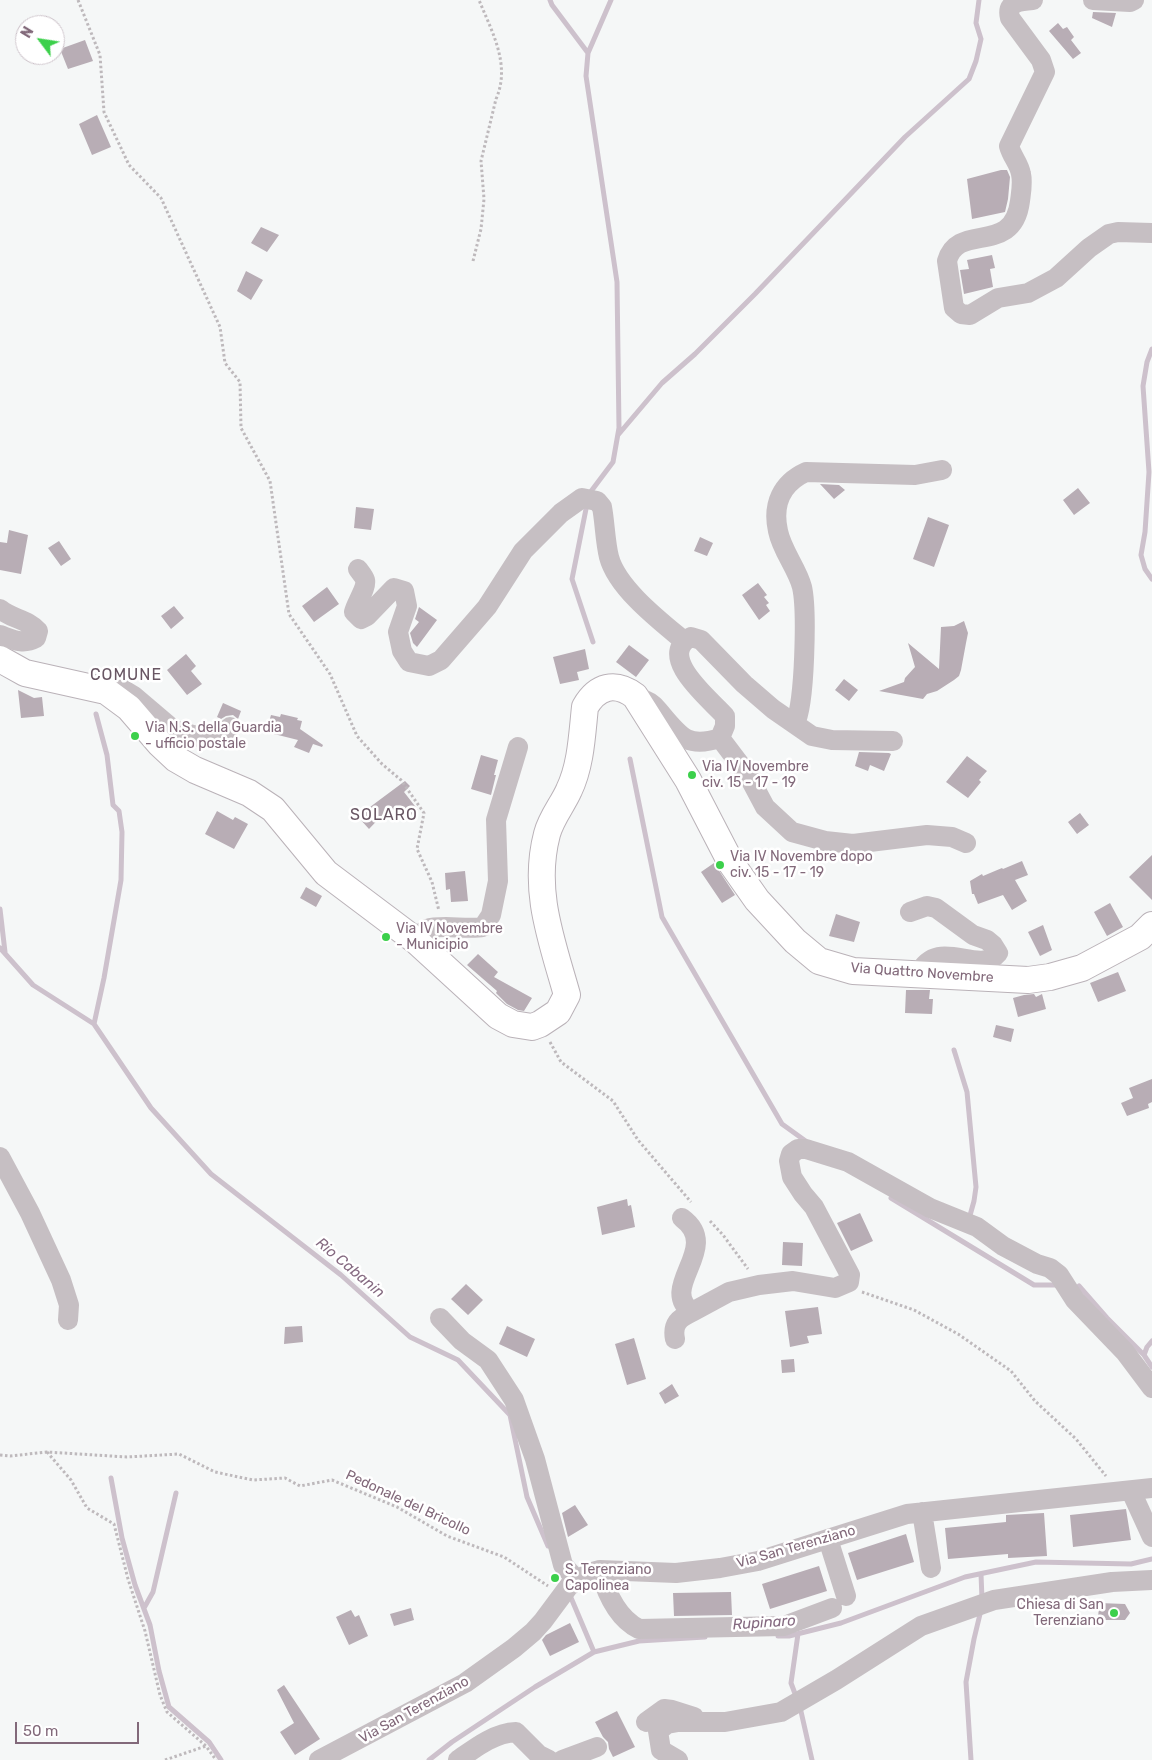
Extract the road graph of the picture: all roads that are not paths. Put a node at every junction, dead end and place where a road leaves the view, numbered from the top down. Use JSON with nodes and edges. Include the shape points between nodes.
{"nodes":[{"id":1,"x":1033,"y":0,"type":"edge"},
{"id":2,"x":1093,"y":0,"type":"edge"},
{"id":3,"x":1134,"y":0,"type":"edge"},
{"id":4,"x":1152,"y":233,"type":"edge"},
{"id":5,"x":942,"y":470,"type":"dead end"},
{"id":6,"x":358,"y":568,"type":"dead end"},
{"id":7,"x":0,"y":609,"type":"edge"},
{"id":8,"x":0,"y":635,"type":"edge"},
{"id":9,"x":684,"y":641,"type":"junction"},
{"id":10,"x":0,"y":658,"type":"edge"},
{"id":11,"x":106,"y":691,"type":"junction"},
{"id":12,"x":638,"y":700,"type":"junction"},
{"id":13,"x":795,"y":723,"type":"junction"},
{"id":14,"x":230,"y":726,"type":"dead end"},
{"id":15,"x":720,"y":738,"type":"junction"},
{"id":16,"x":894,"y":741,"type":"dead end"},
{"id":17,"x":518,"y":746,"type":"dead end"},
{"id":18,"x":966,"y":843,"type":"dead end"},
{"id":19,"x":910,"y":912,"type":"dead end"},
{"id":20,"x":1152,"y":925,"type":"edge"},
{"id":21,"x":416,"y":940,"type":"junction"},
{"id":22,"x":918,"y":974,"type":"junction"},
{"id":23,"x":0,"y":1157,"type":"edge"},
{"id":24,"x":682,"y":1218,"type":"dead end"},
{"id":25,"x":692,"y":1312,"type":"junction"},
{"id":26,"x":440,"y":1318,"type":"dead end"},
{"id":27,"x":68,"y":1320,"type":"dead end"},
{"id":28,"x":675,"y":1340,"type":"dead end"},
{"id":29,"x":1152,"y":1388,"type":"edge"},
{"id":30,"x":1152,"y":1488,"type":"edge"},
{"id":31,"x":1131,"y":1491,"type":"junction"},
{"id":32,"x":922,"y":1512,"type":"junction"},
{"id":33,"x":1152,"y":1537,"type":"edge"},
{"id":34,"x":830,"y":1544,"type":"junction"},
{"id":35,"x":770,"y":1568,"type":"dead end"},
{"id":36,"x":931,"y":1568,"type":"dead end"},
{"id":37,"x":600,"y":1570,"type":"junction"},
{"id":38,"x":577,"y":1580,"type":"junction"},
{"id":39,"x":1152,"y":1580,"type":"edge"},
{"id":40,"x":646,"y":1722,"type":"dead end"},
{"id":41,"x":708,"y":1722,"type":"junction"},
{"id":42,"x":597,"y":1747,"type":"dead end"},
{"id":43,"x":342,"y":1755,"type":"edge"},
{"id":44,"x":669,"y":1755,"type":"edge"},
{"id":45,"x":319,"y":1760,"type":"edge"},
{"id":46,"x":458,"y":1760,"type":"edge"},
{"id":47,"x":549,"y":1760,"type":"edge"},
{"id":48,"x":562,"y":1760,"type":"edge"}],
"edges":[{"from":1,"to":4,"type":"street","via":[[1018,1],[1009,10],[1010,18],[1041,60],[1045,72],[1009,146],[1022,176],[1018,213],[1010,227],[995,235],[960,243],[949,254],[947,261],[954,308],[961,314],[970,315],[998,298],[1028,293],[1056,278],[1109,234]]},
{"from":2,"to":3,"type":"street"},
{"from":5,"to":13,"type":"street","via":[[914,475],[806,472],[786,485],[776,510],[778,532],[802,587],[805,609],[800,708]]},
{"from":6,"to":9,"type":"street","via":[[366,581],[354,612],[361,619],[394,588],[404,591],[407,606],[398,632],[402,651],[409,662],[429,666],[441,660],[458,642],[487,607],[523,551],[561,513],[582,498],[597,501],[602,507],[609,558],[617,573],[646,609]]},
{"from":7,"to":8,"type":"street","via":[[38,631],[36,638],[27,643]]},
{"from":9,"to":13,"type":"street","via":[[691,637],[701,640],[744,684]]},
{"from":9,"to":15,"type":"street","via":[[679,660],[692,682],[725,716]]},
{"from":10,"to":11,"type":"main road","via":[[25,673]]},
{"from":11,"to":14,"type":"street","via":[[117,686],[174,730],[220,738]]},
{"from":11,"to":21,"type":"main road","via":[[129,708],[176,759],[249,792],[273,808],[326,873]]},
{"from":12,"to":15,"type":"street","via":[[654,705],[678,734],[696,743]]},
{"from":12,"to":21,"type":"main road","name":"Via Quattro Novembre","via":[[617,687],[607,688],[590,698],[585,708],[576,773],[548,833],[542,877],[544,915],[567,995],[558,1012],[540,1024],[513,1024],[498,1016]]},
{"from":12,"to":22,"type":"main road","name":"Via Quattro Novembre","via":[[688,780],[731,863],[757,900],[795,941],[819,961],[853,971]]},
{"from":13,"to":16,"type":"street","via":[[812,736],[832,740]]},
{"from":15,"to":18,"type":"street","via":[[748,775],[765,807],[792,832],[852,844],[927,835],[952,837]]},
{"from":17,"to":21,"type":"street","via":[[496,820],[498,881],[491,914],[483,927],[427,929]]},
{"from":19,"to":22,"type":"street","via":[[927,906],[936,908],[973,935],[987,940],[998,953],[986,961],[939,956],[928,960]]},
{"from":20,"to":22,"type":"main road","name":"Via Quattro Novembre","via":[[1140,937],[1082,968],[1050,977],[1028,980]]},
{"from":23,"to":27,"type":"street","via":[[61,1280],[69,1305]]},
{"from":24,"to":25,"type":"street","via":[[696,1235],[697,1251],[683,1282],[681,1296]]},
{"from":25,"to":28,"type":"street","via":[[675,1324]]},
{"from":25,"to":29,"type":"street","via":[[729,1292],[759,1285],[793,1281],[835,1288],[849,1282],[850,1275],[822,1221],[792,1177],[791,1154],[798,1149],[806,1149],[848,1162],[930,1208],[977,1227],[1003,1246],[1050,1268],[1059,1275],[1075,1300],[1125,1352]]},
{"from":26,"to":38,"type":"street","via":[[462,1341],[488,1360],[514,1400],[535,1459],[563,1565]]},
{"from":30,"to":31,"type":"street","name":"Via San Terenziano"},
{"from":31,"to":32,"type":"street","name":"Via San Terenziano"},
{"from":31,"to":33,"type":"street"},
{"from":32,"to":34,"type":"street","name":"Via San Terenziano","via":[[908,1514]]},
{"from":32,"to":36,"type":"street"},
{"from":34,"to":35,"type":"street"},
{"from":34,"to":37,"type":"street","name":"Via San Terenziano","via":[[758,1561],[676,1573]]},
{"from":34,"to":37,"type":"street","via":[[839,1602],[784,1626],[638,1629],[627,1622],[615,1606],[605,1589]]},
{"from":37,"to":38,"type":"street","name":"Via San Terenziano"},
{"from":38,"to":43,"type":"street","name":"Via San Terenziano","via":[[561,1595],[533,1632],[514,1648],[465,1683]]},
{"from":39,"to":41,"type":"street","via":[[1112,1582],[994,1600],[921,1626],[781,1712]]},
{"from":40,"to":41,"type":"street","via":[[664,1709]]},
{"from":41,"to":44,"type":"street","via":[[678,1722],[667,1724],[658,1731]]},
{"from":42,"to":48,"type":"street"},
{"from":43,"to":45,"type":"street","name":"Via San Terenziano"},
{"from":46,"to":47,"type":"street","via":[[479,1745],[505,1733],[516,1732],[539,1755]]}]}
